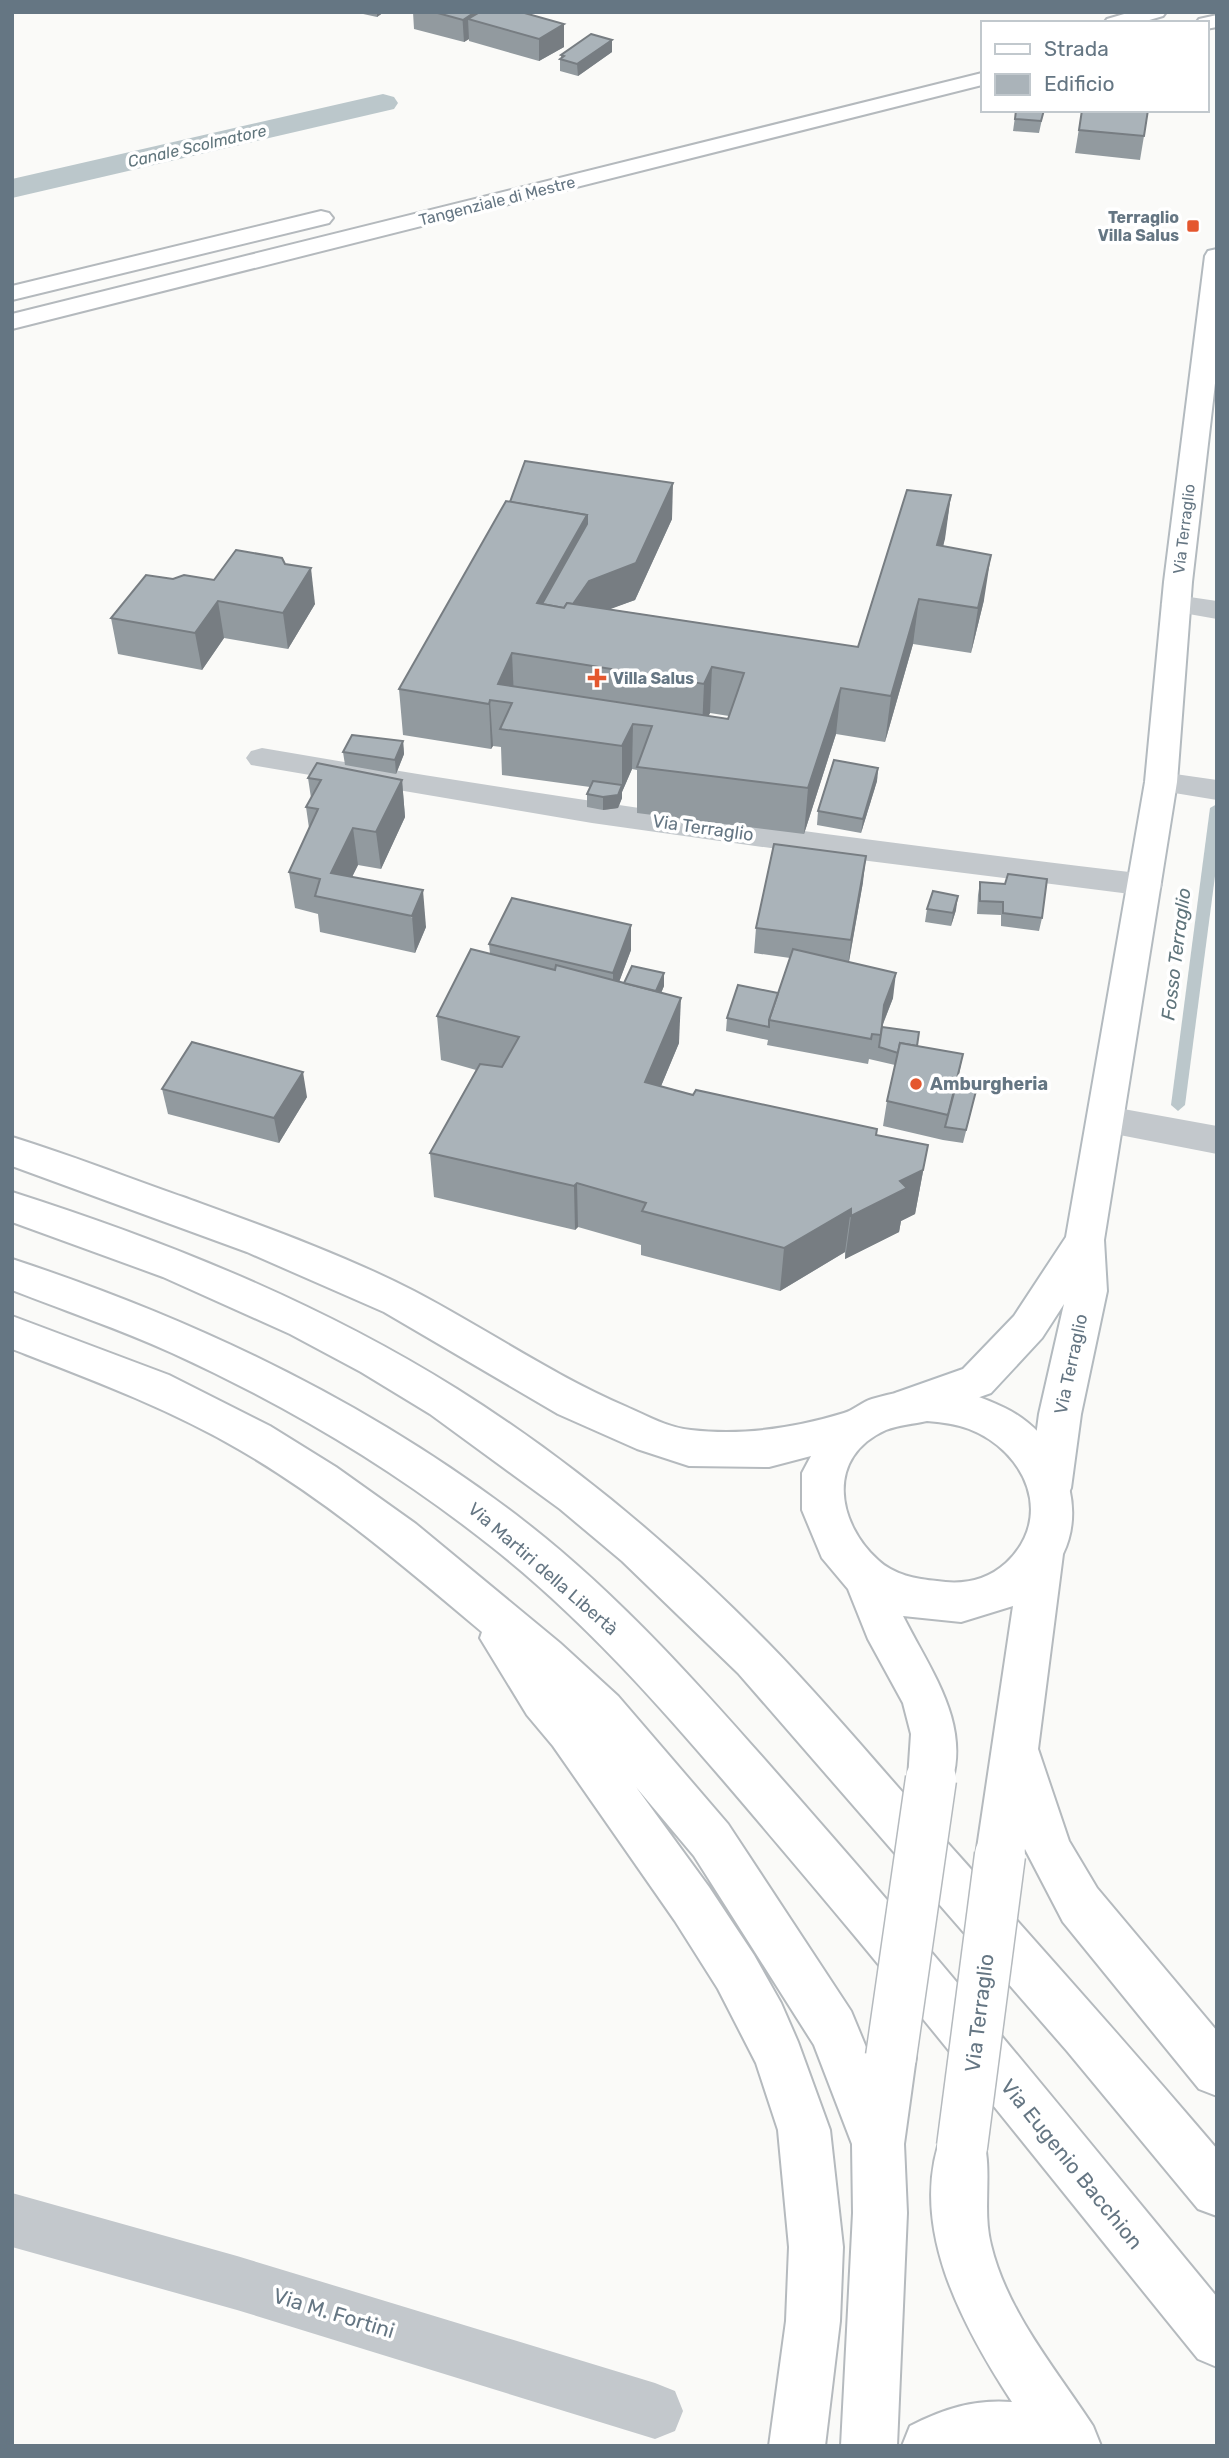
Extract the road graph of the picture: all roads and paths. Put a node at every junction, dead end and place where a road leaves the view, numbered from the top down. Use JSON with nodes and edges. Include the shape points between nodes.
{"nodes":[{"id":1,"x":1156,"y":12,"type":"edge"},
{"id":2,"x":1122,"y":21,"type":"edge"},
{"id":3,"x":981,"y":79,"type":"edge"},
{"id":4,"x":346,"y":212,"type":"dead end"},
{"id":5,"x":1217,"y":257,"type":"edge"},
{"id":6,"x":12,"y":293,"type":"edge"},
{"id":7,"x":12,"y":322,"type":"edge"},
{"id":8,"x":1177,"y":604,"type":"junction"},
{"id":9,"x":1217,"y":610,"type":"edge"},
{"id":10,"x":262,"y":758,"type":"dead end"},
{"id":11,"x":1173,"y":784,"type":"junction"},
{"id":12,"x":1217,"y":790,"type":"edge"},
{"id":13,"x":1146,"y":885,"type":"junction"},
{"id":14,"x":1107,"y":1119,"type":"junction"},
{"id":15,"x":1202,"y":1137,"type":"edge"},
{"id":16,"x":12,"y":1151,"type":"edge"},
{"id":17,"x":12,"y":1207,"type":"edge"},
{"id":18,"x":1085,"y":1240,"type":"junction"},
{"id":19,"x":12,"y":1274,"type":"edge"},
{"id":20,"x":12,"y":1332,"type":"edge"},
{"id":21,"x":910,"y":1405,"type":"junction"},
{"id":22,"x":852,"y":1428,"type":"junction"},
{"id":23,"x":1050,"y":1488,"type":"junction"},
{"id":24,"x":1042,"y":1555,"type":"junction"},
{"id":25,"x":865,"y":1576,"type":"junction"},
{"id":26,"x":478,"y":1601,"type":"junction"},
{"id":27,"x":1014,"y":1747,"type":"junction"},
{"id":28,"x":929,"y":1987,"type":"joint"},
{"id":29,"x":1217,"y":2071,"type":"edge"},
{"id":30,"x":878,"y":2144,"type":"junction"},
{"id":31,"x":1217,"y":2190,"type":"edge"},
{"id":32,"x":12,"y":2220,"type":"edge"},
{"id":33,"x":1217,"y":2340,"type":"edge"},
{"id":34,"x":655,"y":2411,"type":"dead end"},
{"id":35,"x":797,"y":2446,"type":"edge"},
{"id":36,"x":869,"y":2446,"type":"edge"},
{"id":37,"x":930,"y":2446,"type":"edge"},
{"id":38,"x":1060,"y":2446,"type":"edge"},
{"id":39,"x":1073,"y":2446,"type":"edge"}],
"edges":[{"from":1,"to":2,"type":"main road"},
{"from":3,"to":7,"type":"main road","name":"Tangenziale di Mestre"},
{"from":4,"to":6,"type":"main road"},
{"from":5,"to":8,"type":"main road","name":"Via Terraglio"},
{"from":8,"to":9,"type":"street"},
{"from":8,"to":11,"type":"main road","name":"Via Terraglio"},
{"from":10,"to":13,"type":"street","name":"Via Terraglio","via":[[840,849]]},
{"from":11,"to":12,"type":"street"},
{"from":11,"to":13,"type":"main road","name":"Via Terraglio"},
{"from":13,"to":14,"type":"main road","name":"Via Terraglio"},
{"from":14,"to":15,"type":"street"},
{"from":14,"to":18,"type":"main road","name":"Via Terraglio"},
{"from":16,"to":22,"type":"main road","via":[[261,1241],[398,1301],[573,1402],[652,1437],[689,1448],[769,1449]]},
{"from":17,"to":31,"type":"main road","via":[[231,1288],[341,1342],[442,1400],[538,1466],[628,1538],[754,1659]]},
{"from":18,"to":21,"type":"main road","name":"Via Terraglio","via":[[1028,1327],[977,1381]]},
{"from":18,"to":23,"type":"main road","name":"Via Terraglio","via":[[1087,1291],[1060,1414]]},
{"from":19,"to":28,"type":"main road","name":"Via Martiri della Libertà","via":[[183,1339],[270,1381],[430,1476],[509,1535],[578,1594],[696,1714]]},
{"from":20,"to":26,"type":"main road","via":[[155,1387],[255,1438],[371,1515]]},
{"from":21,"to":22,"type":"main road","via":[[879,1413]]},
{"from":21,"to":23,"type":"main road","via":[[945,1405],[996,1423],[1035,1458]]},
{"from":22,"to":25,"type":"main road","via":[[830,1456],[820,1490],[827,1528],[848,1561]]},
{"from":23,"to":24,"type":"main road","via":[[1053,1520]]},
{"from":24,"to":25,"type":"main road","via":[[1022,1577],[996,1594],[952,1603],[906,1596]]},
{"from":24,"to":27,"type":"main road","name":"Via Terraglio"},
{"from":25,"to":30,"type":"main road","bridge":true,"via":[[884,1625],[924,1698],[934,1734],[932,1779]]},
{"from":26,"to":30,"type":"main road","via":[[601,1711],[711,1840],[833,2029]]},
{"from":26,"to":35,"type":"main road","via":[[543,1700],[692,1904],[736,1972],[780,2060],[804,2130],[816,2247],[813,2321]]},
{"from":27,"to":29,"type":"main road","via":[[1049,1851],[1080,1905]]},
{"from":27,"to":39,"type":"main road","name":"Via Terraglio","bridge":true,"via":[[962,2147],[959,2213],[968,2262],[984,2302]]},
{"from":28,"to":33,"type":"main road","name":"Via Eugenio Bacchion"},
{"from":30,"to":36,"type":"main road","via":[[880,2213]]},
{"from":32,"to":34,"type":"street","name":"Via M. Fortini","via":[[237,2283]]},
{"from":37,"to":38,"type":"main road","via":[[958,2433],[1007,2430]]}]}
